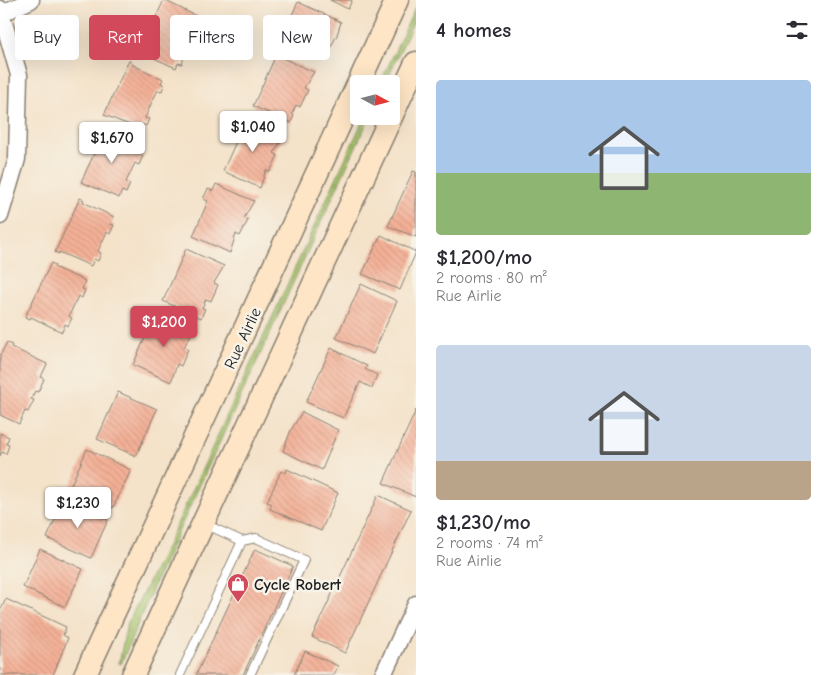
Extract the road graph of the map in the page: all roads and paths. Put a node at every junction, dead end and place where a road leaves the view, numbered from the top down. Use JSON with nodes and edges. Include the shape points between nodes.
{"nodes":[{"id":1,"x":31,"y":0,"type":"edge"},
{"id":2,"x":397,"y":0,"type":"edge"},
{"id":3,"x":1,"y":11,"type":"edge"},
{"id":4,"x":416,"y":63,"type":"edge"},
{"id":5,"x":0,"y":216,"type":"edge"},
{"id":6,"x":204,"y":523,"type":"junction"},
{"id":7,"x":242,"y":542,"type":"junction"},
{"id":8,"x":416,"y":604,"type":"edge"},
{"id":9,"x":85,"y":675,"type":"edge"},
{"id":10,"x":133,"y":675,"type":"edge"},
{"id":11,"x":180,"y":675,"type":"edge"},
{"id":12,"x":250,"y":675,"type":"edge"},
{"id":13,"x":383,"y":675,"type":"edge"}],
"edges":[{"from":1,"to":3,"type":"street"},
{"from":2,"to":9,"type":"main road","name":"Rue Airlie"},
{"from":3,"to":5,"type":"street","via":[[19,75],[17,160]]},
{"from":4,"to":6,"type":"main road"},
{"from":6,"to":7,"type":"lane"},
{"from":6,"to":10,"type":"main road"},
{"from":7,"to":11,"type":"lane"},
{"from":7,"to":12,"type":"lane","via":[[256,538],[304,560]]},
{"from":8,"to":13,"type":"street"}]}
